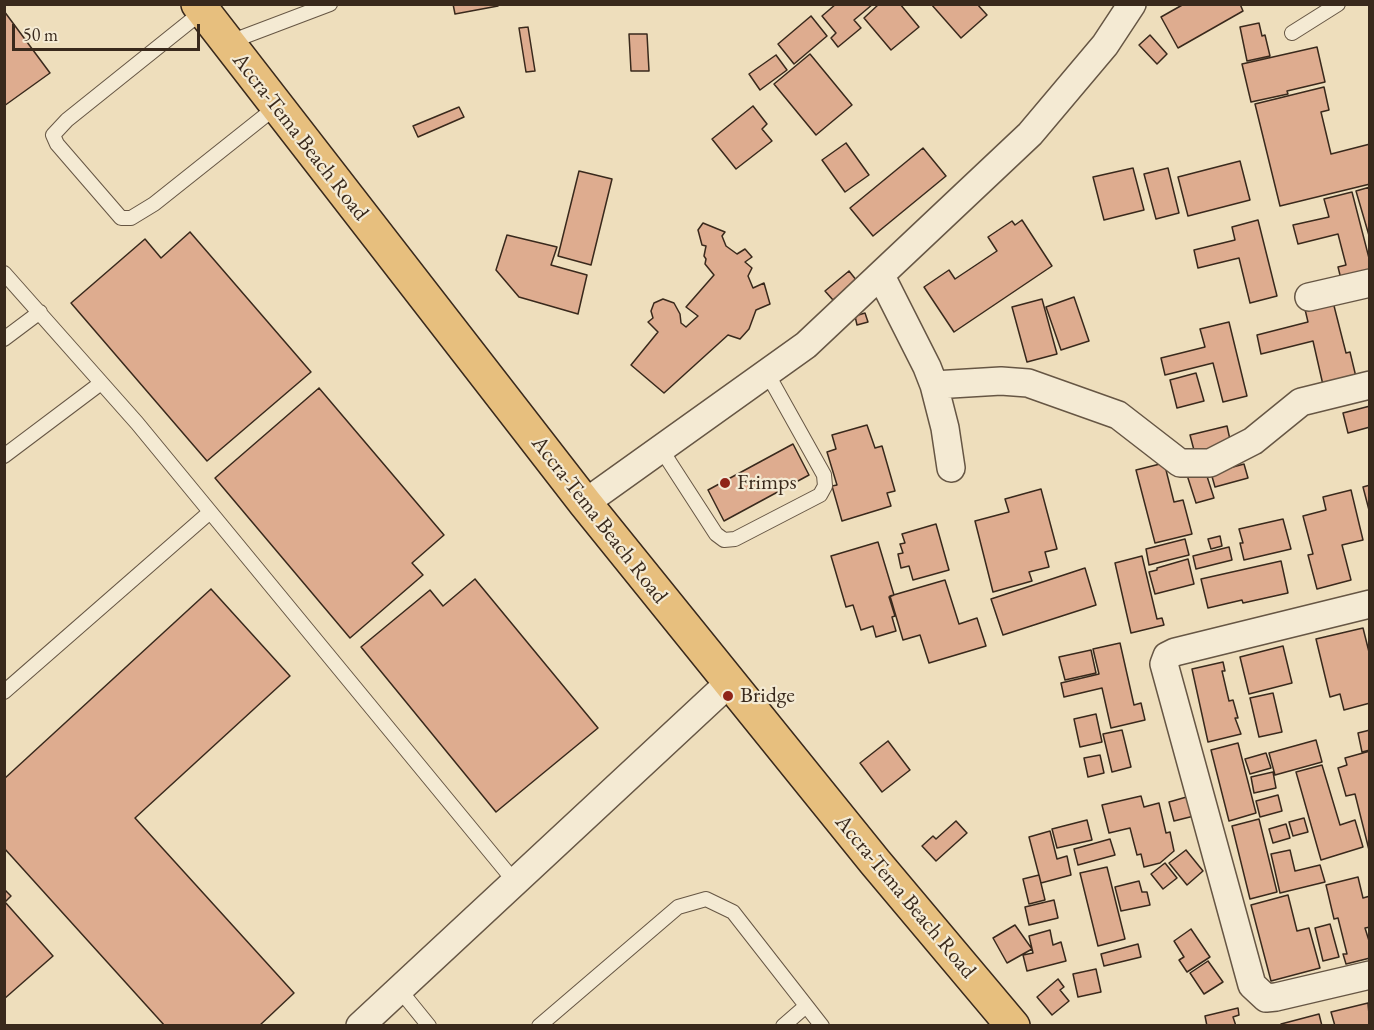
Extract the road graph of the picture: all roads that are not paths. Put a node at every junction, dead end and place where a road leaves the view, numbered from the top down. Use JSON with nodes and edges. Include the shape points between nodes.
{"nodes":[{"id":1,"x":330,"y":4,"type":"edge"},
{"id":2,"x":1132,"y":4,"type":"edge"},
{"id":3,"x":1338,"y":4,"type":"edge"},
{"id":4,"x":200,"y":8,"type":"edge"},
{"id":5,"x":1292,"y":33,"type":"dead end"},
{"id":6,"x":227,"y":43,"type":"junction"},
{"id":7,"x":276,"y":107,"type":"junction"},
{"id":8,"x":4,"y":273,"type":"edge"},
{"id":9,"x":881,"y":276,"type":"junction"},
{"id":10,"x":1370,"y":283,"type":"edge"},
{"id":11,"x":1309,"y":297,"type":"dead end"},
{"id":12,"x":40,"y":312,"type":"junction"},
{"id":13,"x":4,"y":339,"type":"edge"},
{"id":14,"x":767,"y":373,"type":"junction"},
{"id":15,"x":101,"y":383,"type":"junction"},
{"id":16,"x":934,"y":385,"type":"junction"},
{"id":17,"x":1370,"y":385,"type":"edge"},
{"id":18,"x":661,"y":448,"type":"junction"},
{"id":19,"x":4,"y":456,"type":"edge"},
{"id":20,"x":951,"y":468,"type":"dead end"},
{"id":21,"x":585,"y":503,"type":"junction"},
{"id":22,"x":210,"y":512,"type":"junction"},
{"id":23,"x":1370,"y":604,"type":"edge"},
{"id":24,"x":729,"y":683,"type":"junction"},
{"id":25,"x":4,"y":692,"type":"edge"},
{"id":26,"x":515,"y":882,"type":"junction"},
{"id":27,"x":1370,"y":975,"type":"edge"},
{"id":28,"x":399,"y":989,"type":"junction"},
{"id":29,"x":806,"y":1006,"type":"junction"},
{"id":30,"x":360,"y":1026,"type":"edge"},
{"id":31,"x":429,"y":1026,"type":"edge"},
{"id":32,"x":539,"y":1026,"type":"edge"},
{"id":33,"x":783,"y":1026,"type":"edge"},
{"id":34,"x":822,"y":1026,"type":"edge"},
{"id":35,"x":1013,"y":1026,"type":"edge"}],
"edges":[{"from":1,"to":6,"type":"lane"},
{"from":2,"to":9,"type":"street","via":[[1105,45],[1030,134]]},
{"from":3,"to":5,"type":"lane"},
{"from":4,"to":6,"type":"main road","name":"Accra-Tema Beach Road"},
{"from":4,"to":7,"type":"lane","via":[[67,120],[52,135],[57,144],[121,218],[131,218]]},
{"from":6,"to":7,"type":"main road","name":"Accra-Tema Beach Road"},
{"from":7,"to":21,"type":"main road","name":"Accra-Tema Beach Road"},
{"from":8,"to":12,"type":"lane"},
{"from":9,"to":14,"type":"street","via":[[806,345]]},
{"from":9,"to":16,"type":"street"},
{"from":10,"to":11,"type":"street"},
{"from":12,"to":13,"type":"lane"},
{"from":12,"to":15,"type":"lane"},
{"from":14,"to":18,"type":"street"},
{"from":14,"to":18,"type":"lane","via":[[824,475],[825,486],[820,495],[735,539],[724,540],[716,534]]},
{"from":15,"to":19,"type":"lane"},
{"from":15,"to":22,"type":"lane"},
{"from":16,"to":17,"type":"street","via":[[1028,383],[1118,415],[1180,463],[1210,463],[1253,441],[1301,402]]},
{"from":16,"to":20,"type":"street"},
{"from":18,"to":21,"type":"street"},
{"from":21,"to":24,"type":"main road","name":"Accra-Tema Beach Road"},
{"from":22,"to":25,"type":"lane"},
{"from":22,"to":26,"type":"lane"},
{"from":23,"to":27,"type":"street","via":[[1175,652],[1167,656],[1164,664],[1252,985],[1266,998]]},
{"from":24,"to":26,"type":"street"},
{"from":24,"to":35,"type":"main road","name":"Accra-Tema Beach Road"},
{"from":26,"to":28,"type":"street"},
{"from":28,"to":30,"type":"street"},
{"from":28,"to":31,"type":"lane"},
{"from":29,"to":32,"type":"lane","via":[[733,912],[706,899],[678,907]]},
{"from":29,"to":33,"type":"lane"},
{"from":29,"to":34,"type":"lane"}]}
